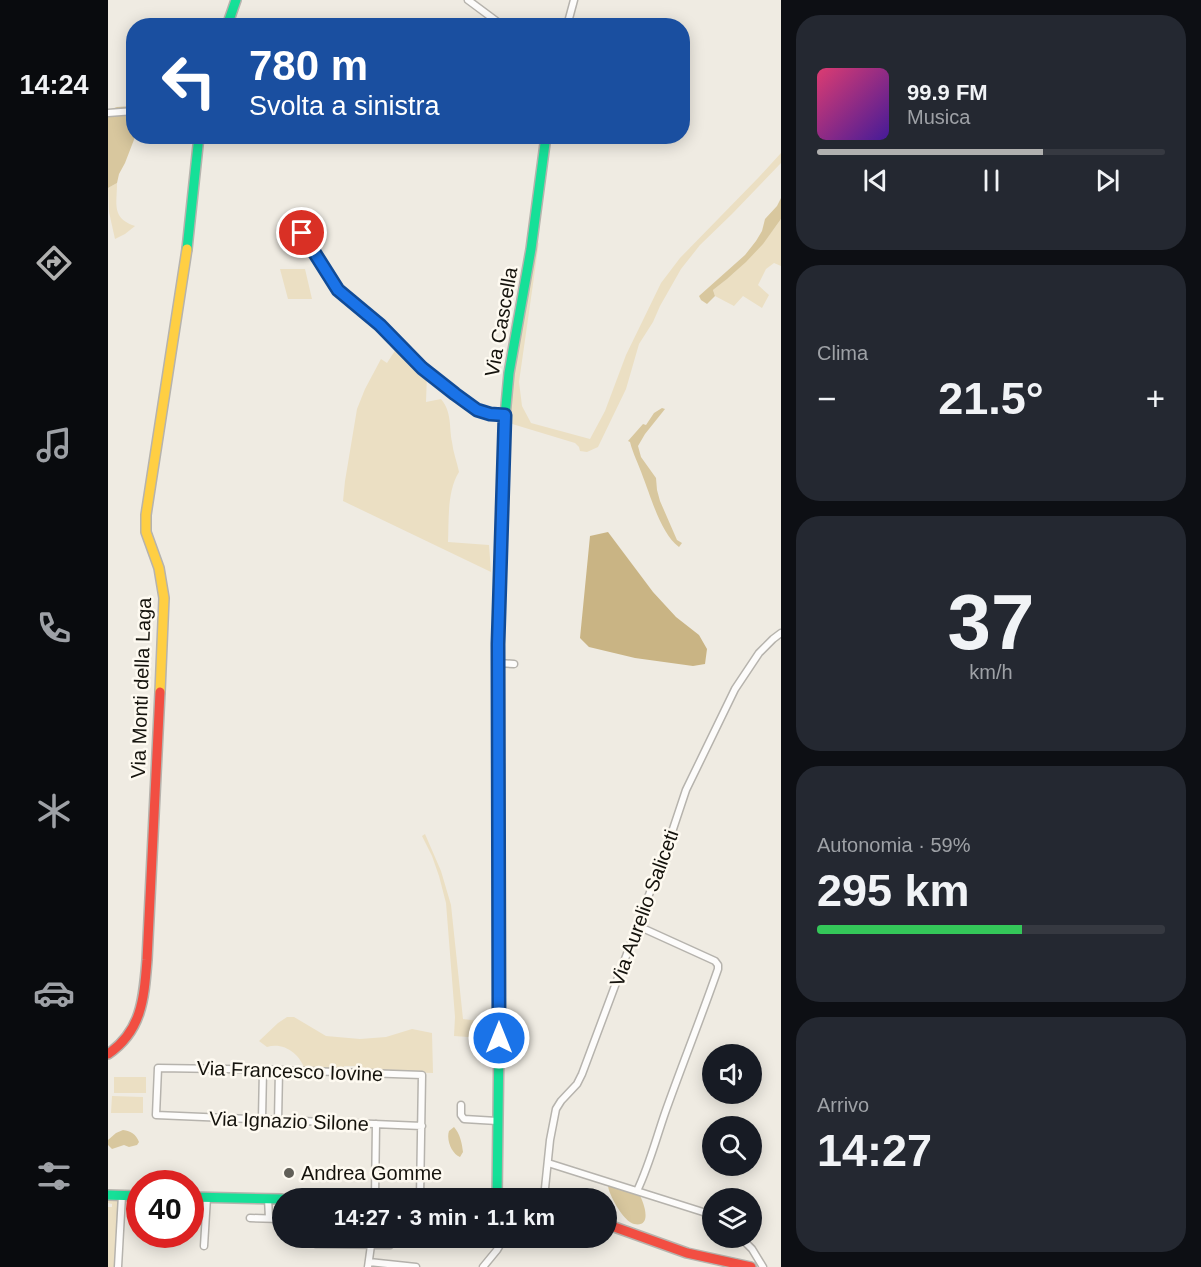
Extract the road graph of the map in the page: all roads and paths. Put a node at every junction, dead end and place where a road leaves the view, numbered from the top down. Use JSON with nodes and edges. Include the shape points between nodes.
{"nodes":[{"id":1,"x":236,"y":0,"type":"edge"},
{"id":2,"x":468,"y":0,"type":"edge"},
{"id":3,"x":574,"y":0,"type":"edge"},
{"id":4,"x":230,"y":18,"type":"edge"},
{"id":5,"x":492,"y":18,"type":"edge"},
{"id":6,"x":569,"y":18,"type":"edge"},
{"id":7,"x":126,"y":112,"type":"edge"},
{"id":8,"x":108,"y":114,"type":"edge"},
{"id":9,"x":198,"y":144,"type":"edge"},
{"id":10,"x":545,"y":144,"type":"edge"},
{"id":11,"x":302,"y":233,"type":"dead end"},
{"id":12,"x":505,"y":415,"type":"junction"},
{"id":13,"x":781,"y":633,"type":"edge"},
{"id":14,"x":498,"y":663,"type":"junction"},
{"id":15,"x":514,"y":664,"type":"dead end"},
{"id":16,"x":638,"y":926,"type":"junction"},
{"id":17,"x":108,"y":1054,"type":"edge"},
{"id":18,"x":263,"y":1070,"type":"junction"},
{"id":19,"x":279,"y":1070,"type":"junction"},
{"id":20,"x":461,"y":1105,"type":"dead end"},
{"id":21,"x":156,"y":1115,"type":"joint"},
{"id":22,"x":262,"y":1119,"type":"junction"},
{"id":23,"x":279,"y":1121,"type":"junction"},
{"id":24,"x":497,"y":1121,"type":"junction"},
{"id":25,"x":376,"y":1124,"type":"junction"},
{"id":26,"x":422,"y":1126,"type":"junction"},
{"id":27,"x":548,"y":1163,"type":"junction"},
{"id":28,"x":375,"y":1188,"type":"edge"},
{"id":29,"x":420,"y":1188,"type":"edge"},
{"id":30,"x":497,"y":1188,"type":"edge"},
{"id":31,"x":545,"y":1188,"type":"edge"},
{"id":32,"x":637,"y":1191,"type":"junction"},
{"id":33,"x":108,"y":1195,"type":"edge"},
{"id":34,"x":122,"y":1196,"type":"junction"},
{"id":35,"x":126,"y":1196,"type":"edge"},
{"id":36,"x":207,"y":1197,"type":"joint"},
{"id":37,"x":268,"y":1198,"type":"junction"},
{"id":38,"x":272,"y":1198,"type":"edge"},
{"id":39,"x":702,"y":1212,"type":"edge"},
{"id":40,"x":250,"y":1218,"type":"dead end"},
{"id":41,"x":269,"y":1218,"type":"junction"},
{"id":42,"x":272,"y":1218,"type":"edge"},
{"id":43,"x":617,"y":1228,"type":"edge"},
{"id":44,"x":204,"y":1246,"type":"dead end"},
{"id":45,"x":371,"y":1248,"type":"edge"},
{"id":46,"x":498,"y":1248,"type":"edge"},
{"id":47,"x":751,"y":1248,"type":"edge"},
{"id":48,"x":369,"y":1264,"type":"edge"},
{"id":49,"x":118,"y":1267,"type":"edge"},
{"id":50,"x":416,"y":1267,"type":"edge"},
{"id":51,"x":483,"y":1267,"type":"edge"},
{"id":52,"x":751,"y":1267,"type":"edge"},
{"id":53,"x":763,"y":1267,"type":"edge"}],
"edges":[{"from":1,"to":4,"type":"street"},
{"from":2,"to":5,"type":"street"},
{"from":3,"to":6,"type":"street"},
{"from":7,"to":8,"type":"street"},
{"from":9,"to":17,"type":"street","name":"Via Monti della Laga","via":[[190,230],[146,515],[146,532],[159,568],[164,598],[147,960],[137,1018],[125,1040]]},
{"from":10,"to":12,"type":"street","name":"Via Cascella"},
{"from":11,"to":12,"type":"street","via":[[338,290],[422,368],[477,410]]},
{"from":12,"to":14,"type":"street","name":"Via Cascella"},
{"from":13,"to":16,"type":"street","name":"Via Aurelio Saliceti","via":[[759,653],[735,689],[686,790]]},
{"from":14,"to":15,"type":"street"},
{"from":14,"to":24,"type":"street","name":"Via Cascella"},
{"from":16,"to":27,"type":"street","name":"Via Aurelio Saliceti","via":[[581,1077],[556,1109]]},
{"from":16,"to":32,"type":"street","via":[[715,961],[718,969]]},
{"from":18,"to":19,"type":"street","name":"Via Francesco Iovine"},
{"from":18,"to":21,"type":"street","name":"Via Francesco Iovine","via":[[158,1068]]},
{"from":18,"to":22,"type":"street"},
{"from":19,"to":23,"type":"street"},
{"from":19,"to":26,"type":"street","name":"Via Francesco Iovine","via":[[422,1076]]},
{"from":20,"to":24,"type":"street","via":[[464,1119]]},
{"from":21,"to":22,"type":"street","name":"Via Ignazio Silone"},
{"from":22,"to":23,"type":"street","name":"Via Ignazio Silone"},
{"from":23,"to":25,"type":"street","name":"Via Ignazio Silone"},
{"from":24,"to":30,"type":"street","name":"Via Cascella"},
{"from":25,"to":26,"type":"street","name":"Via Ignazio Silone"},
{"from":25,"to":28,"type":"street"},
{"from":26,"to":29,"type":"street"},
{"from":27,"to":31,"type":"street","name":"Via Aurelio Saliceti"},
{"from":27,"to":32,"type":"street"},
{"from":32,"to":39,"type":"street"},
{"from":33,"to":34,"type":"street"},
{"from":34,"to":35,"type":"street"},
{"from":34,"to":49,"type":"street"},
{"from":36,"to":37,"type":"street"},
{"from":36,"to":44,"type":"street"},
{"from":37,"to":38,"type":"street"},
{"from":37,"to":41,"type":"street"},
{"from":40,"to":41,"type":"street"},
{"from":41,"to":42,"type":"street"},
{"from":43,"to":52,"type":"street","via":[[687,1253]]},
{"from":45,"to":48,"type":"street"},
{"from":46,"to":51,"type":"street"},
{"from":47,"to":53,"type":"street"},
{"from":48,"to":50,"type":"street"}]}
